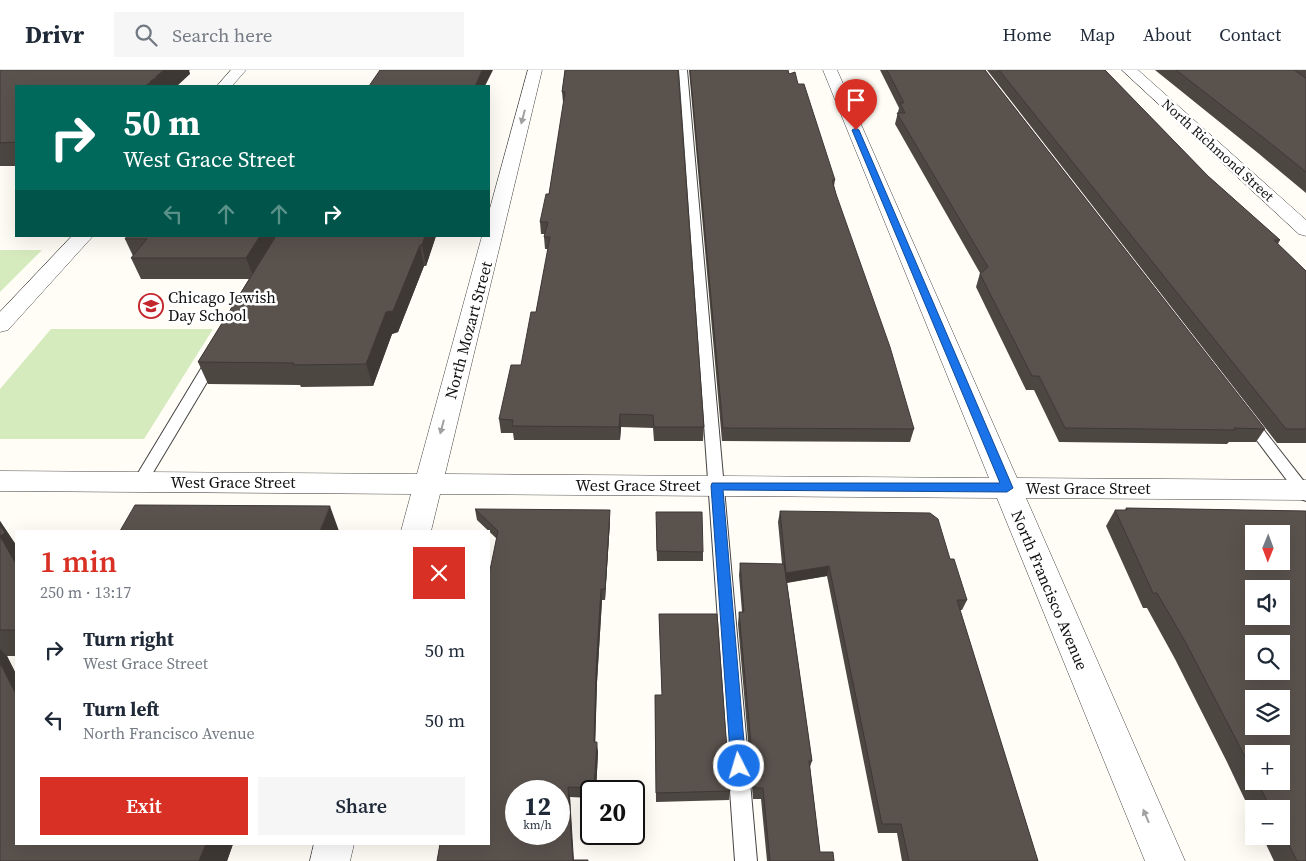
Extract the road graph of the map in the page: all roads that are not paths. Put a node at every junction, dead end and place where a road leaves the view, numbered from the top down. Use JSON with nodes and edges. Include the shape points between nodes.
{"nodes":[{"id":1,"x":239,"y":70,"type":"edge"},
{"id":2,"x":535,"y":70,"type":"edge"},
{"id":3,"x":683,"y":70,"type":"edge"},
{"id":4,"x":830,"y":70,"type":"edge"},
{"id":5,"x":1129,"y":70,"type":"edge"},
{"id":6,"x":225,"y":85,"type":"edge"},
{"id":7,"x":1306,"y":230,"type":"edge"},
{"id":8,"x":82,"y":237,"type":"edge"},
{"id":9,"x":0,"y":325,"type":"edge"},
{"id":10,"x":220,"y":348,"type":"edge"},
{"id":11,"x":1238,"y":406,"type":"edge"},
{"id":12,"x":0,"y":481,"type":"edge"},
{"id":13,"x":140,"y":482,"type":"junction"},
{"id":14,"x":428,"y":484,"type":"junction"},
{"id":15,"x":716,"y":486,"type":"junction"},
{"id":16,"x":1007,"y":488,"type":"junction"},
{"id":17,"x":1305,"y":492,"type":"edge"},
{"id":18,"x":416,"y":530,"type":"edge"},
{"id":19,"x":334,"y":845,"type":"edge"},
{"id":20,"x":330,"y":861,"type":"edge"},
{"id":21,"x":746,"y":861,"type":"edge"},
{"id":22,"x":1165,"y":861,"type":"edge"}],
"edges":[{"from":1,"to":6,"type":"street"},
{"from":2,"to":14,"type":"street","name":"North Mozart Street","one_way":true},
{"from":3,"to":15,"type":"lane"},
{"from":4,"to":16,"type":"street","name":"North Francisco Avenue"},
{"from":5,"to":7,"type":"street","name":"North Richmond Street"},
{"from":8,"to":9,"type":"street"},
{"from":10,"to":13,"type":"lane"},
{"from":11,"to":17,"type":"lane"},
{"from":12,"to":13,"type":"street","name":"West Grace Street"},
{"from":13,"to":14,"type":"street","name":"West Grace Street"},
{"from":14,"to":15,"type":"street","name":"West Grace Street"},
{"from":14,"to":18,"type":"street","name":"North Mozart Street"},
{"from":15,"to":16,"type":"street","name":"West Grace Street"},
{"from":15,"to":21,"type":"lane"},
{"from":16,"to":17,"type":"street","name":"West Grace Street"},
{"from":22,"to":16,"type":"street","name":"North Francisco Avenue","one_way":true},
{"from":19,"to":20,"type":"street"}]}
